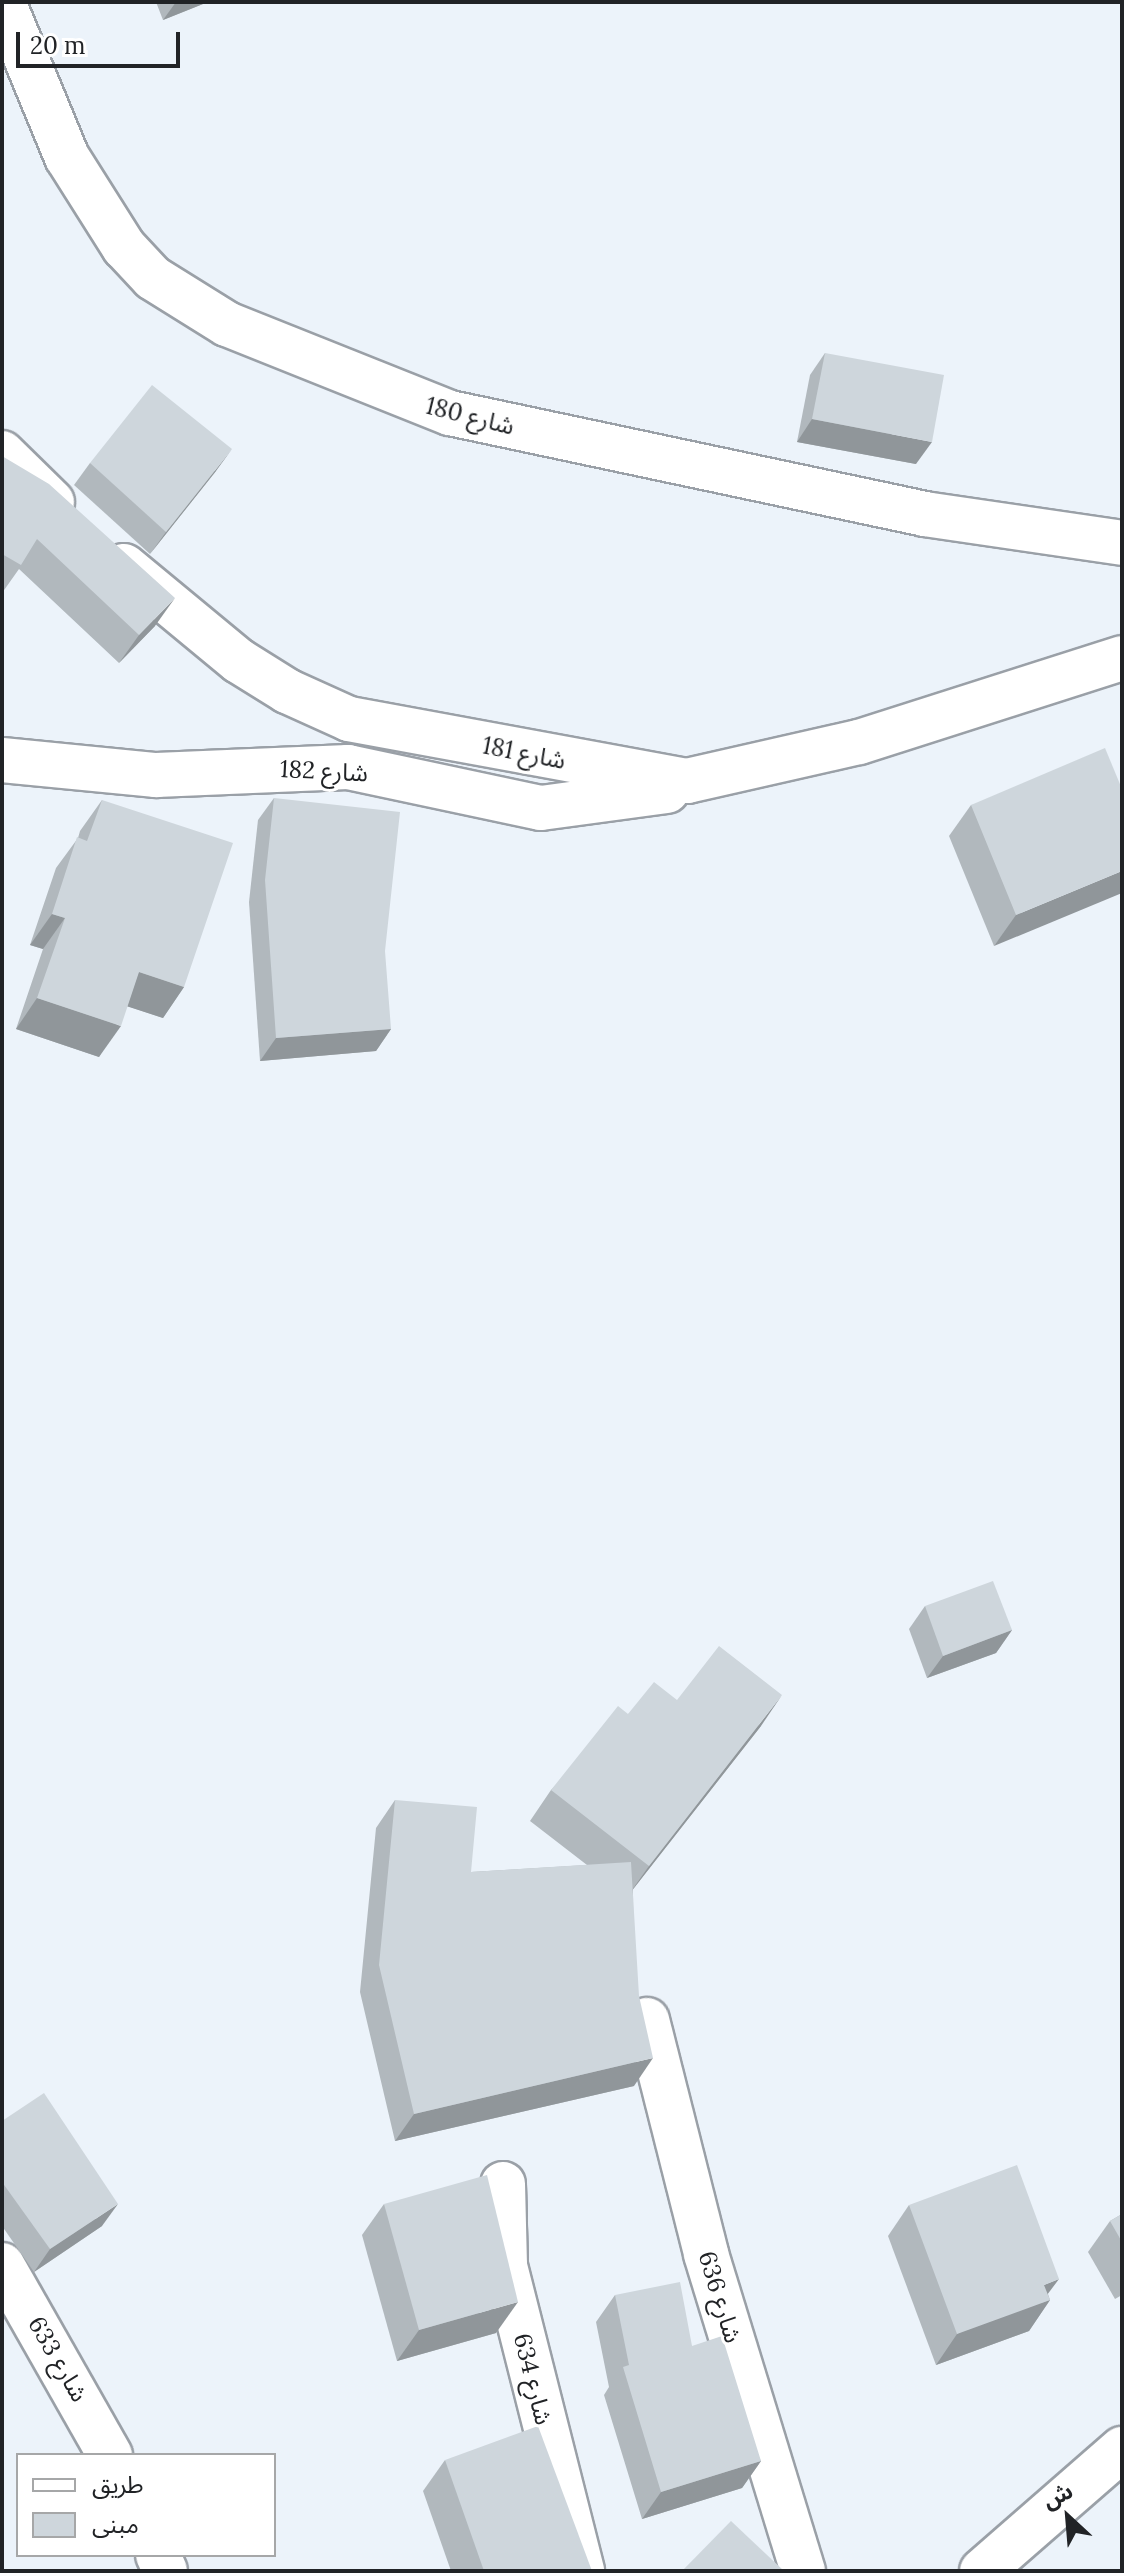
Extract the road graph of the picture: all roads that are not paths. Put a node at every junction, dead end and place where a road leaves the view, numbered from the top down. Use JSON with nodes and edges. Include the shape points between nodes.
{"nodes":[{"id":1,"x":3,"y":2,"type":"edge"},
{"id":2,"x":2,"y":453,"type":"edge"},
{"id":3,"x":1122,"y":543,"type":"edge"},
{"id":4,"x":1122,"y":658,"type":"edge"},
{"id":5,"x":2,"y":760,"type":"edge"},
{"id":6,"x":687,"y":781,"type":"junction"},
{"id":7,"x":647,"y":2020,"type":"edge"},
{"id":8,"x":503,"y":2184,"type":"dead end"},
{"id":9,"x":2,"y":2265,"type":"edge"},
{"id":10,"x":1122,"y":2449,"type":"edge"},
{"id":11,"x":109,"y":2453,"type":"edge"},
{"id":12,"x":582,"y":2571,"type":"edge"},
{"id":13,"x":803,"y":2571,"type":"edge"},
{"id":14,"x":982,"y":2571,"type":"edge"}],
"edges":[{"from":1,"to":3,"type":"street","name":"شارع 180","via":[[67,157],[124,247],[153,278],[227,324],[450,413],[924,514]]},
{"from":2,"to":6,"type":"street","name":"شارع 181","via":[[84,531],[239,661],[287,691],[349,719]]},
{"from":4,"to":6,"type":"street","name":"شارع 181","via":[[834,749]]},
{"from":5,"to":6,"type":"street","name":"شارع 182","via":[[156,775],[348,767],[541,808],[653,796]]},
{"from":7,"to":13,"type":"street","name":"شارع 636","via":[[706,2254]]},
{"from":8,"to":12,"type":"street","name":"شارع 634","via":[[505,2266]]},
{"from":9,"to":11,"type":"street","name":"شارع 633"},
{"from":10,"to":14,"type":"street"}]}
